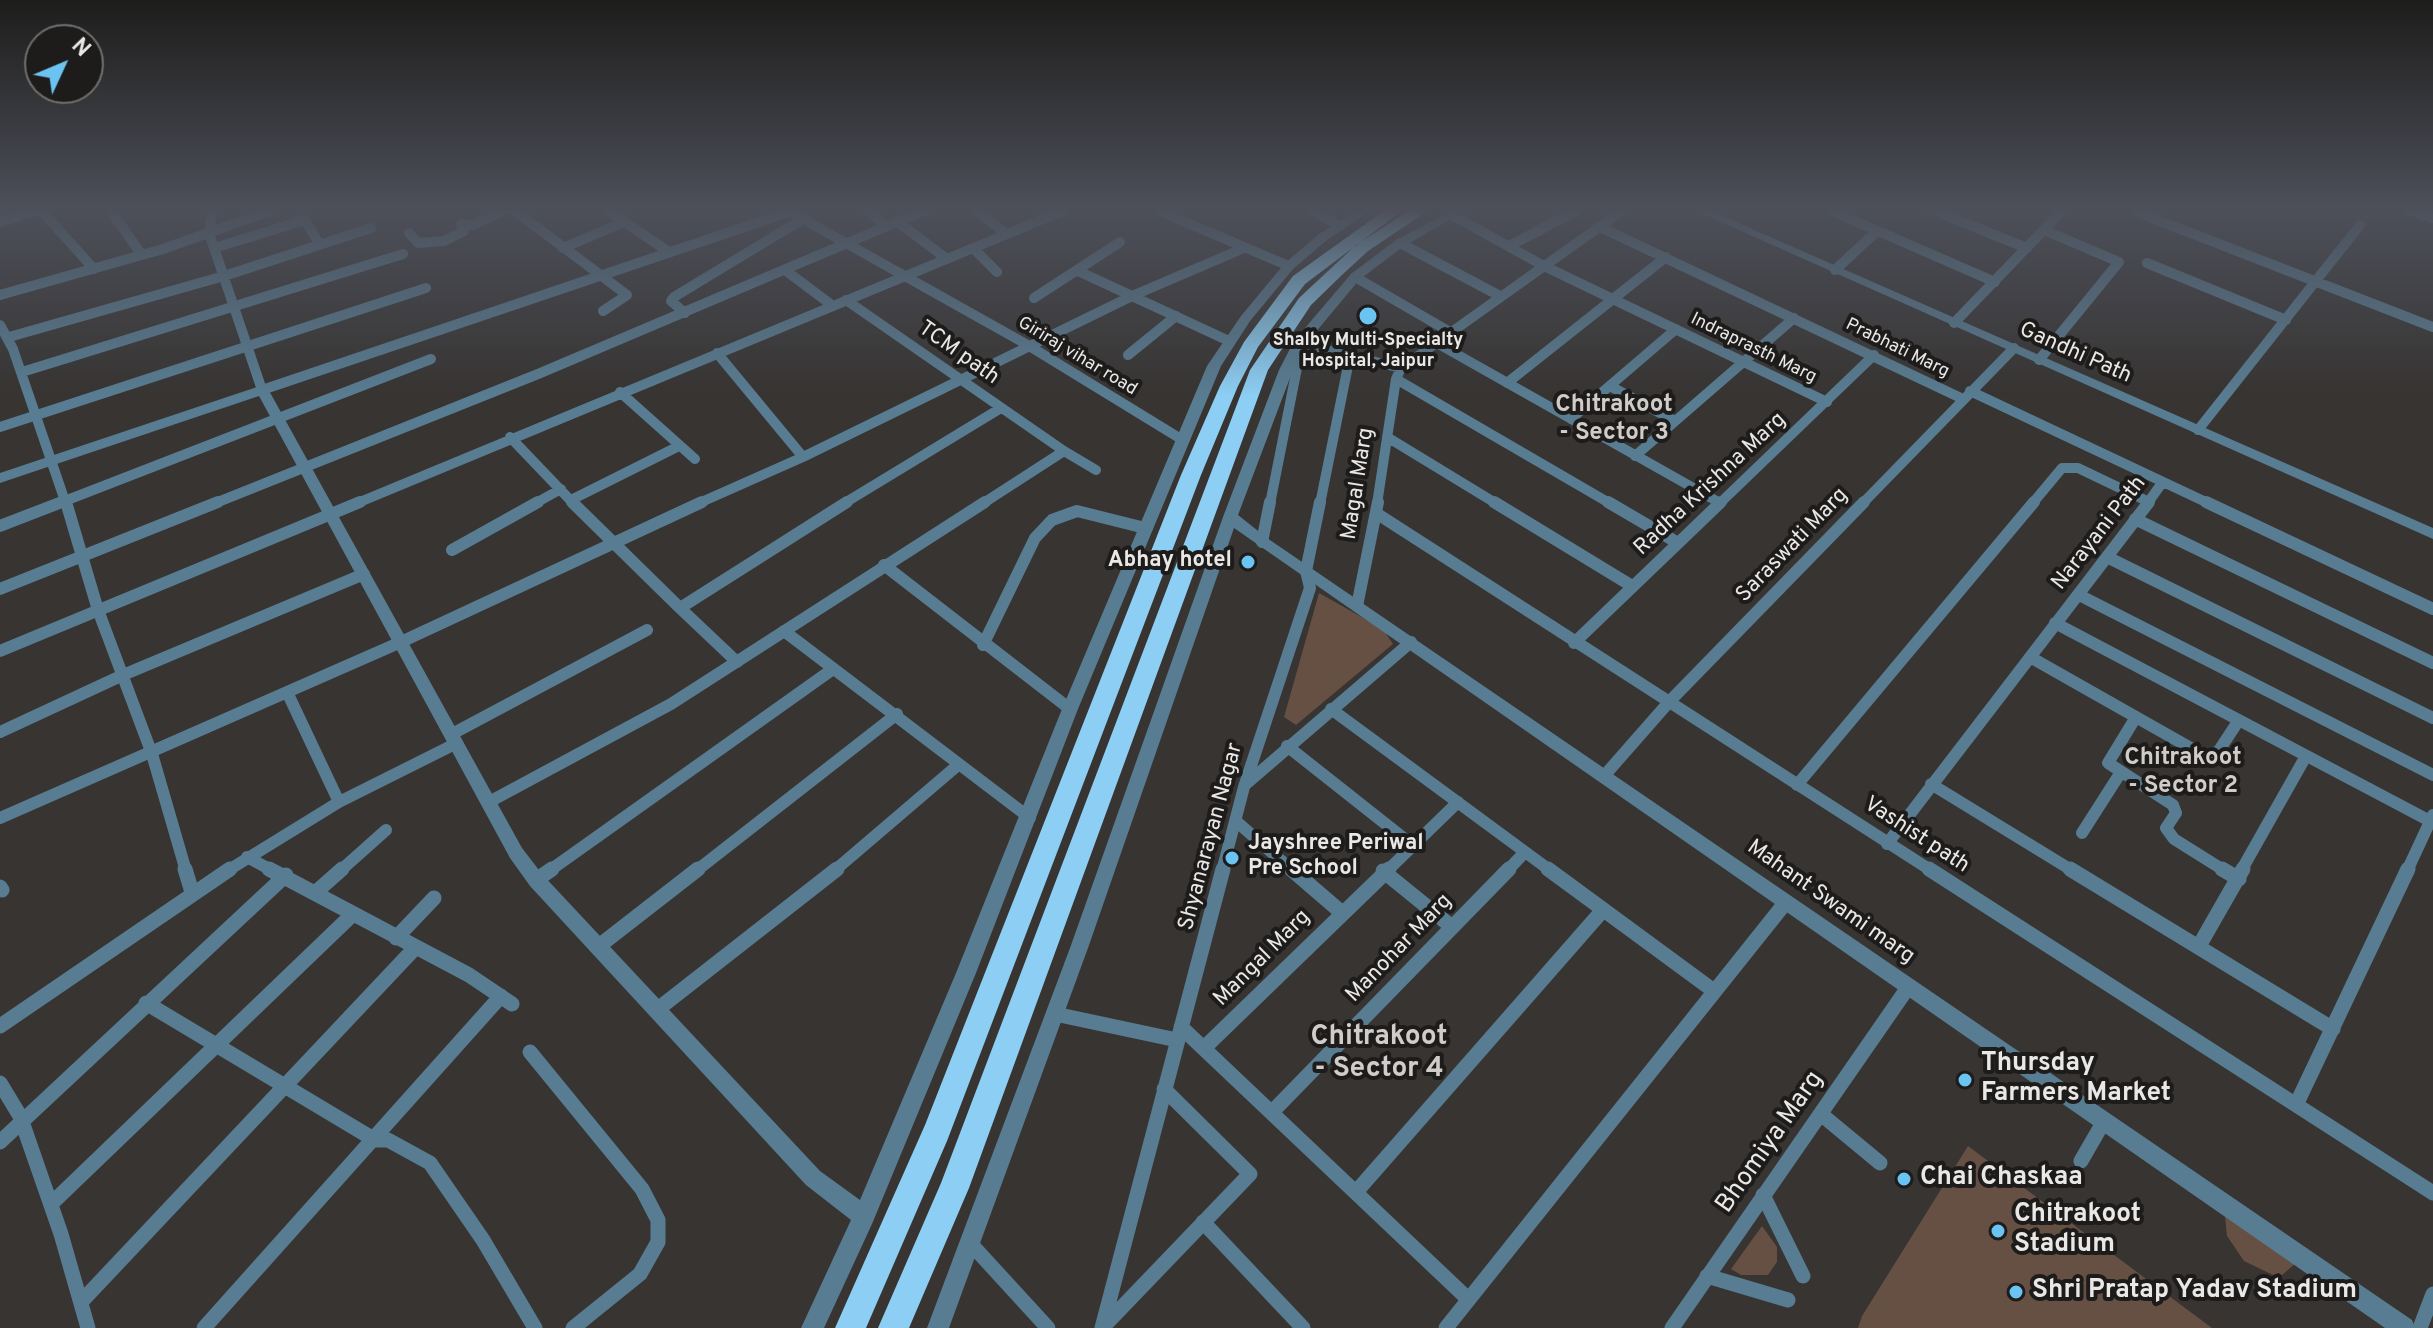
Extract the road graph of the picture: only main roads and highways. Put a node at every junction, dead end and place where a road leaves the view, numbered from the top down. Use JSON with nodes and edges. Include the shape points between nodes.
{"nodes":[{"id":1,"x":1309,"y":272,"type":"edge"},
{"id":2,"x":1335,"y":272,"type":"edge"},
{"id":3,"x":850,"y":1328,"type":"edge"},
{"id":4,"x":893,"y":1328,"type":"edge"}],
"edges":[{"from":1,"to":3,"type":"highway","via":[[1250,346],[1195,464],[937,1131]]},
{"from":2,"to":4,"type":"highway","via":[[1305,302],[1259,370],[959,1173]]}]}
